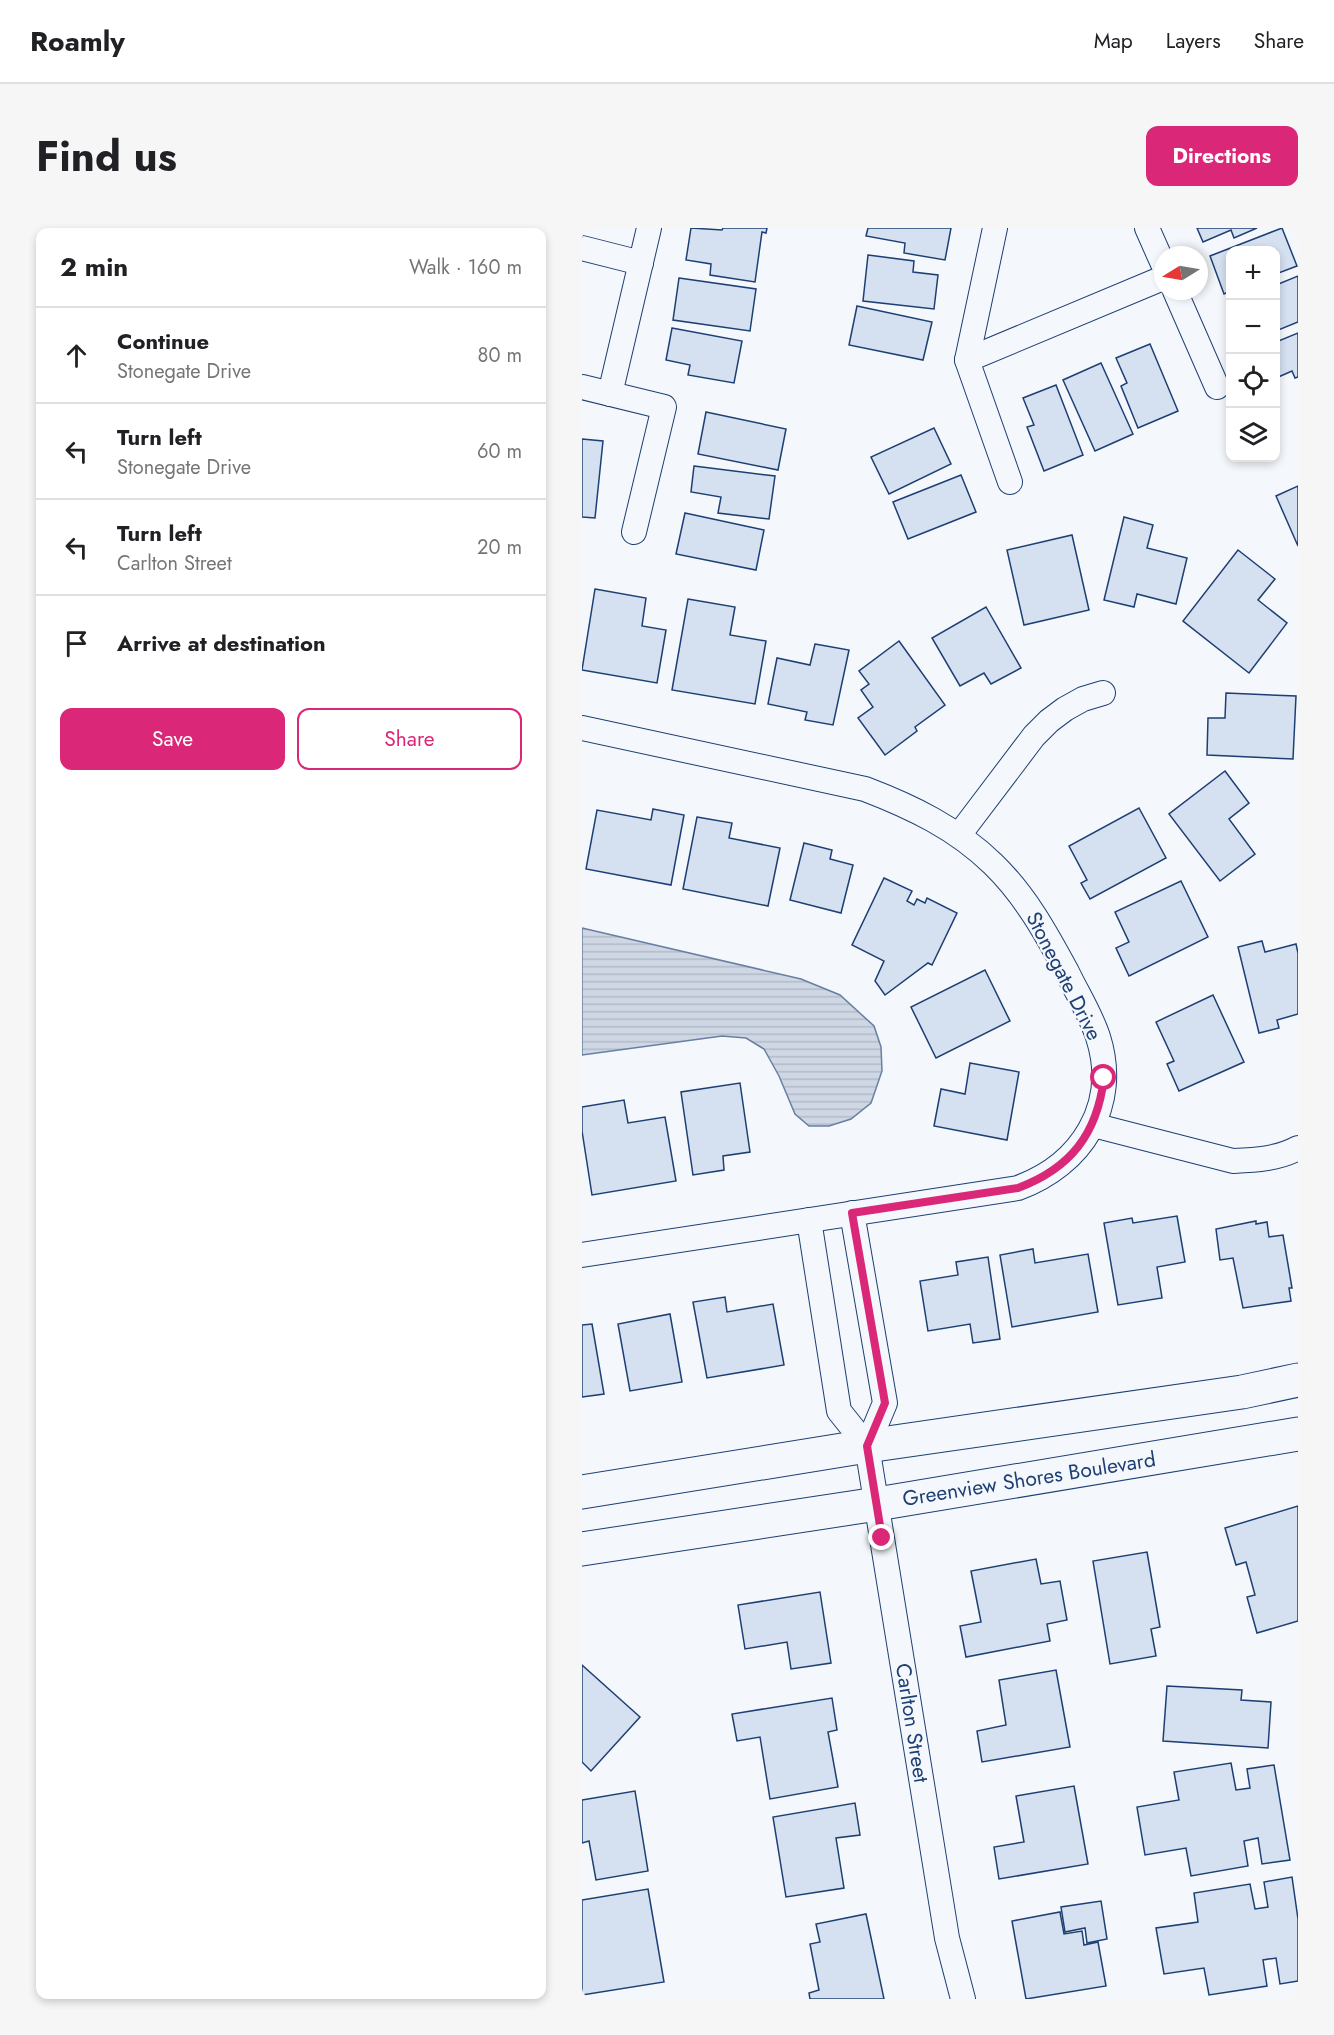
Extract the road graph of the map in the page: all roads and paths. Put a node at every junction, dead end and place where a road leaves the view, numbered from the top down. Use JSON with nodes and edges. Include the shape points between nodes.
{"nodes":[{"id":1,"x":650,"y":228,"type":"edge"},
{"id":2,"x":995,"y":228,"type":"edge"},
{"id":3,"x":1148,"y":228,"type":"edge"},
{"id":4,"x":1156,"y":246,"type":"edge"},
{"id":5,"x":582,"y":248,"type":"edge"},
{"id":6,"x":641,"y":263,"type":"junction"},
{"id":7,"x":1154,"y":282,"type":"edge"},
{"id":8,"x":1179,"y":300,"type":"edge"},
{"id":9,"x":967,"y":360,"type":"junction"},
{"id":10,"x":582,"y":387,"type":"edge"},
{"id":11,"x":1217,"y":387,"type":"dead end"},
{"id":12,"x":610,"y":394,"type":"junction"},
{"id":13,"x":1010,"y":482,"type":"dead end"},
{"id":14,"x":634,"y":532,"type":"dead end"},
{"id":15,"x":1103,"y":693,"type":"dead end"},
{"id":16,"x":582,"y":728,"type":"edge"},
{"id":17,"x":959,"y":835,"type":"junction"},
{"id":18,"x":1093,"y":1125,"type":"junction"},
{"id":19,"x":1298,"y":1148,"type":"edge"},
{"id":20,"x":852,"y":1213,"type":"junction"},
{"id":21,"x":809,"y":1220,"type":"junction"},
{"id":22,"x":582,"y":1255,"type":"edge"},
{"id":23,"x":1298,"y":1380,"type":"edge"},
{"id":24,"x":1298,"y":1434,"type":"edge"},
{"id":25,"x":867,"y":1446,"type":"junction"},
{"id":26,"x":582,"y":1492,"type":"edge"},
{"id":27,"x":877,"y":1504,"type":"junction"},
{"id":28,"x":582,"y":1549,"type":"edge"},
{"id":29,"x":963,"y":1999,"type":"edge"}],
"edges":[{"from":1,"to":6,"type":"street"},
{"from":2,"to":9,"type":"street"},
{"from":3,"to":4,"type":"street"},
{"from":5,"to":6,"type":"street"},
{"from":6,"to":12,"type":"street"},
{"from":7,"to":9,"type":"street"},
{"from":8,"to":11,"type":"street"},
{"from":9,"to":13,"type":"street"},
{"from":10,"to":12,"type":"street"},
{"from":12,"to":14,"type":"street","via":[[664,407]]},
{"from":15,"to":17,"type":"street","via":[[1083,699],[1049,721]]},
{"from":16,"to":17,"type":"street","name":"Stonegate Drive","via":[[865,789],[906,805]]},
{"from":17,"to":18,"type":"street","name":"Stonegate Drive","via":[[993,864],[1022,897],[1091,1020],[1103,1058],[1104,1078]]},
{"from":18,"to":19,"type":"street","via":[[1233,1161],[1274,1157]]},
{"from":18,"to":20,"type":"street","name":"Stonegate Drive","via":[[1070,1157],[1054,1171],[1027,1185]]},
{"from":20,"to":21,"type":"street","name":"Stonegate Drive"},
{"from":20,"to":25,"type":"street","via":[[885,1403]]},
{"from":21,"to":22,"type":"street","name":"Stonegate Drive"},
{"from":21,"to":25,"type":"street","via":[[839,1411]]},
{"from":23,"to":25,"type":"street","via":[[1242,1392]]},
{"from":24,"to":27,"type":"street","name":"Greenview Shores Boulevard"},
{"from":25,"to":26,"type":"street"},
{"from":25,"to":27,"type":"street","name":"Carlton Street"},
{"from":27,"to":28,"type":"street","name":"Greenview Shores Boulevard"},
{"from":27,"to":29,"type":"street","name":"Carlton Street","via":[[947,1938]]}]}
